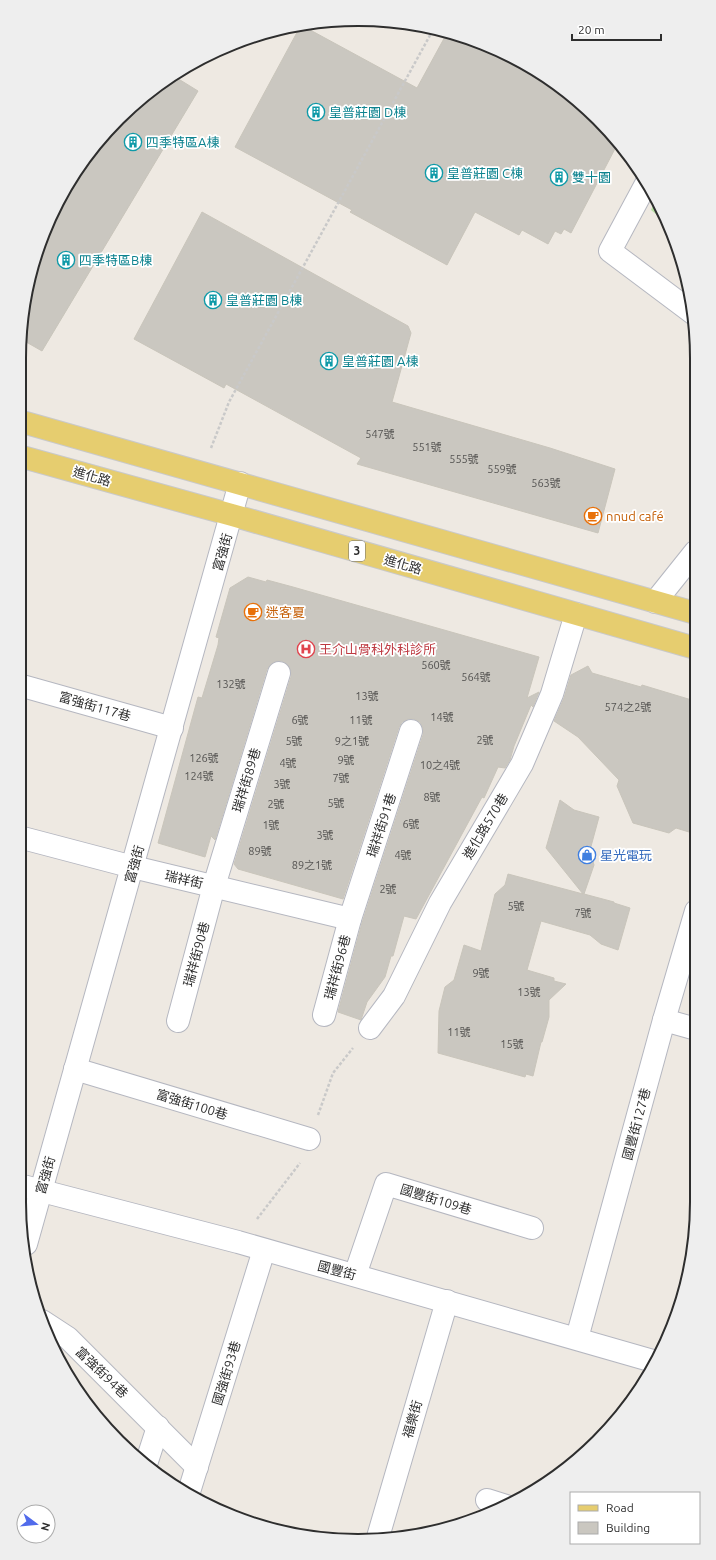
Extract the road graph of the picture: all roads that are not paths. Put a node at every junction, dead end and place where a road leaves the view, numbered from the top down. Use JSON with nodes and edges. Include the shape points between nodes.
{"nodes":[{"id":1,"x":644,"y":188,"type":"edge"},
{"id":2,"x":686,"y":308,"type":"edge"},
{"id":3,"x":26,"y":423,"type":"edge"},
{"id":4,"x":26,"y":458,"type":"edge"},
{"id":5,"x":240,"y":483,"type":"junction"},
{"id":6,"x":232,"y":515,"type":"junction"},
{"id":7,"x":690,"y":558,"type":"edge"},
{"id":8,"x":655,"y":602,"type":"junction"},
{"id":9,"x":690,"y":612,"type":"edge"},
{"id":10,"x":576,"y":614,"type":"junction"},
{"id":11,"x":690,"y":647,"type":"edge"},
{"id":12,"x":279,"y":673,"type":"dead end"},
{"id":13,"x":26,"y":687,"type":"edge"},
{"id":14,"x":172,"y":728,"type":"junction"},
{"id":15,"x":411,"y":731,"type":"dead end"},
{"id":16,"x":26,"y":839,"type":"edge"},
{"id":17,"x":133,"y":867,"type":"junction"},
{"id":18,"x":214,"y":886,"type":"junction"},
{"id":19,"x":350,"y":919,"type":"junction"},
{"id":20,"x":690,"y":931,"type":"edge"},
{"id":21,"x":324,"y":1015,"type":"dead end"},
{"id":22,"x":664,"y":1020,"type":"junction"},
{"id":23,"x":178,"y":1021,"type":"dead end"},
{"id":24,"x":690,"y":1027,"type":"edge"},
{"id":25,"x":370,"y":1028,"type":"dead end"},
{"id":26,"x":75,"y":1069,"type":"junction"},
{"id":27,"x":309,"y":1139,"type":"dead end"},
{"id":28,"x":26,"y":1187,"type":"edge"},
{"id":29,"x":40,"y":1191,"type":"junction"},
{"id":30,"x":532,"y":1228,"type":"dead end"},
{"id":31,"x":28,"y":1236,"type":"edge"},
{"id":32,"x":264,"y":1250,"type":"junction"},
{"id":33,"x":355,"y":1275,"type":"junction"},
{"id":34,"x":447,"y":1301,"type":"junction"},
{"id":35,"x":50,"y":1326,"type":"edge"},
{"id":36,"x":577,"y":1338,"type":"junction"},
{"id":37,"x":650,"y":1360,"type":"edge"},
{"id":38,"x":158,"y":1427,"type":"junction"},
{"id":39,"x":148,"y":1459,"type":"edge"},
{"id":40,"x":197,"y":1467,"type":"junction"},
{"id":41,"x":190,"y":1489,"type":"edge"},
{"id":42,"x":379,"y":1533,"type":"edge"}],
"edges":[{"from":1,"to":2,"type":"street","via":[[610,251]]},
{"from":3,"to":5,"type":"main road"},
{"from":4,"to":6,"type":"main road","name":"進化路","number":"3"},
{"from":5,"to":6,"type":"street","name":"富強街"},
{"from":5,"to":8,"type":"main road"},
{"from":6,"to":10,"type":"main road","name":"進化路","number":"3"},
{"from":6,"to":14,"type":"street","name":"富強街"},
{"from":7,"to":8,"type":"street"},
{"from":8,"to":9,"type":"main road"},
{"from":10,"to":11,"type":"main road","name":"進化路","number":"3"},
{"from":10,"to":25,"type":"street","name":"進化路570巷","via":[[552,694],[522,764],[440,903],[394,996]]},
{"from":12,"to":18,"type":"street","name":"瑞祥街89巷"},
{"from":13,"to":14,"type":"street","name":"富強街117巷"},
{"from":14,"to":17,"type":"street","name":"富強街"},
{"from":15,"to":19,"type":"street","name":"瑞祥街91巷"},
{"from":16,"to":17,"type":"street","name":"瑞祥街"},
{"from":17,"to":18,"type":"street","name":"瑞祥街"},
{"from":17,"to":26,"type":"street","name":"富強街"},
{"from":18,"to":19,"type":"street","name":"瑞祥街"},
{"from":18,"to":23,"type":"street","name":"瑞祥街90巷"},
{"from":19,"to":21,"type":"street","name":"瑞祥街96巷"},
{"from":20,"to":22,"type":"street","name":"國豐街127巷"},
{"from":22,"to":24,"type":"street"},
{"from":22,"to":36,"type":"street","name":"國豐街127巷"},
{"from":26,"to":27,"type":"street","name":"富強街100巷"},
{"from":26,"to":29,"type":"street","name":"富強街"},
{"from":28,"to":29,"type":"street","name":"國豐街"},
{"from":29,"to":31,"type":"street","name":"富強街"},
{"from":29,"to":32,"type":"street","name":"國豐街"},
{"from":30,"to":33,"type":"street","name":"國豐街109巷","via":[[386,1184]]},
{"from":32,"to":33,"type":"street","name":"國豐街"},
{"from":32,"to":40,"type":"street","name":"國強街93巷"},
{"from":33,"to":34,"type":"street","name":"國豐街"},
{"from":34,"to":36,"type":"street","name":"國豐街"},
{"from":34,"to":42,"type":"street","name":"福樂街"},
{"from":35,"to":38,"type":"street","name":"富強街94巷","via":[[68,1338]]},
{"from":36,"to":37,"type":"street","name":"國豐街"},
{"from":38,"to":39,"type":"street"},
{"from":38,"to":40,"type":"street","name":"富強街94巷"},
{"from":40,"to":41,"type":"street","name":"國強街93巷"}]}
